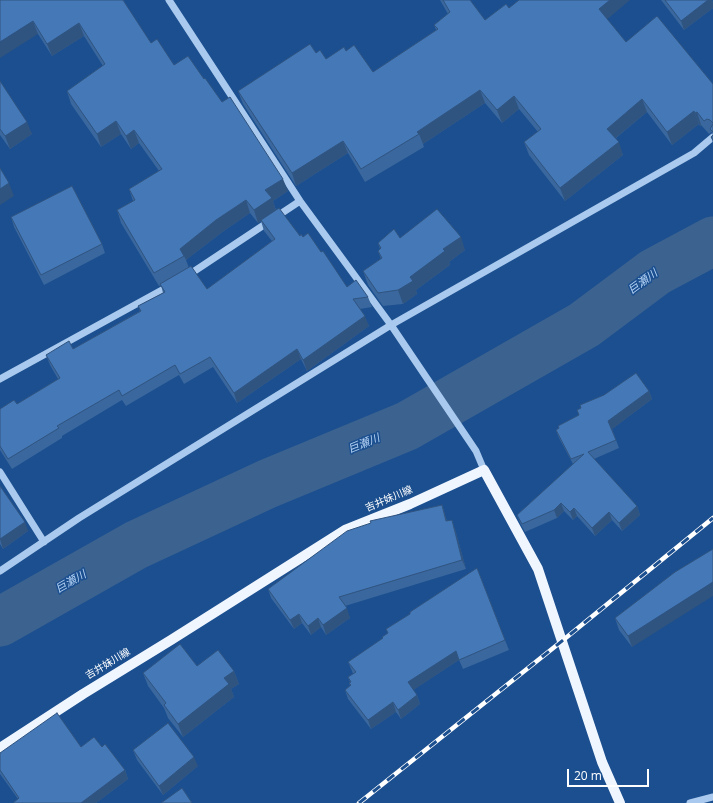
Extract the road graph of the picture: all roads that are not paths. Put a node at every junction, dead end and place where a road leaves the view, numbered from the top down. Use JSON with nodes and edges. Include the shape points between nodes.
{"nodes":[{"id":1,"x":169,"y":0,"type":"edge"},
{"id":2,"x":713,"y":138,"type":"edge"},
{"id":3,"x":300,"y":200,"type":"junction"},
{"id":4,"x":391,"y":324,"type":"junction"},
{"id":5,"x":0,"y":379,"type":"edge"},
{"id":6,"x":484,"y":470,"type":"junction"},
{"id":7,"x":0,"y":472,"type":"edge"},
{"id":8,"x":44,"y":542,"type":"junction"},
{"id":9,"x":0,"y":571,"type":"edge"},
{"id":10,"x":0,"y":748,"type":"edge"},
{"id":11,"x":713,"y":797,"type":"edge"},
{"id":12,"x":620,"y":803,"type":"edge"},
{"id":13,"x":690,"y":803,"type":"edge"}],
"edges":[{"from":1,"to":3,"type":"street"},
{"from":2,"to":4,"type":"street","via":[[694,153]]},
{"from":3,"to":4,"type":"street"},
{"from":3,"to":5,"type":"street","via":[[184,278]]},
{"from":4,"to":6,"type":"street","via":[[476,451]]},
{"from":4,"to":8,"type":"street"},
{"from":6,"to":10,"type":"main road","name":"吉井妹川線","via":[[345,530]]},
{"from":6,"to":12,"type":"main road","via":[[538,569],[602,762]]},
{"from":7,"to":8,"type":"street"},
{"from":8,"to":9,"type":"street"},
{"from":11,"to":13,"type":"street"}]}
